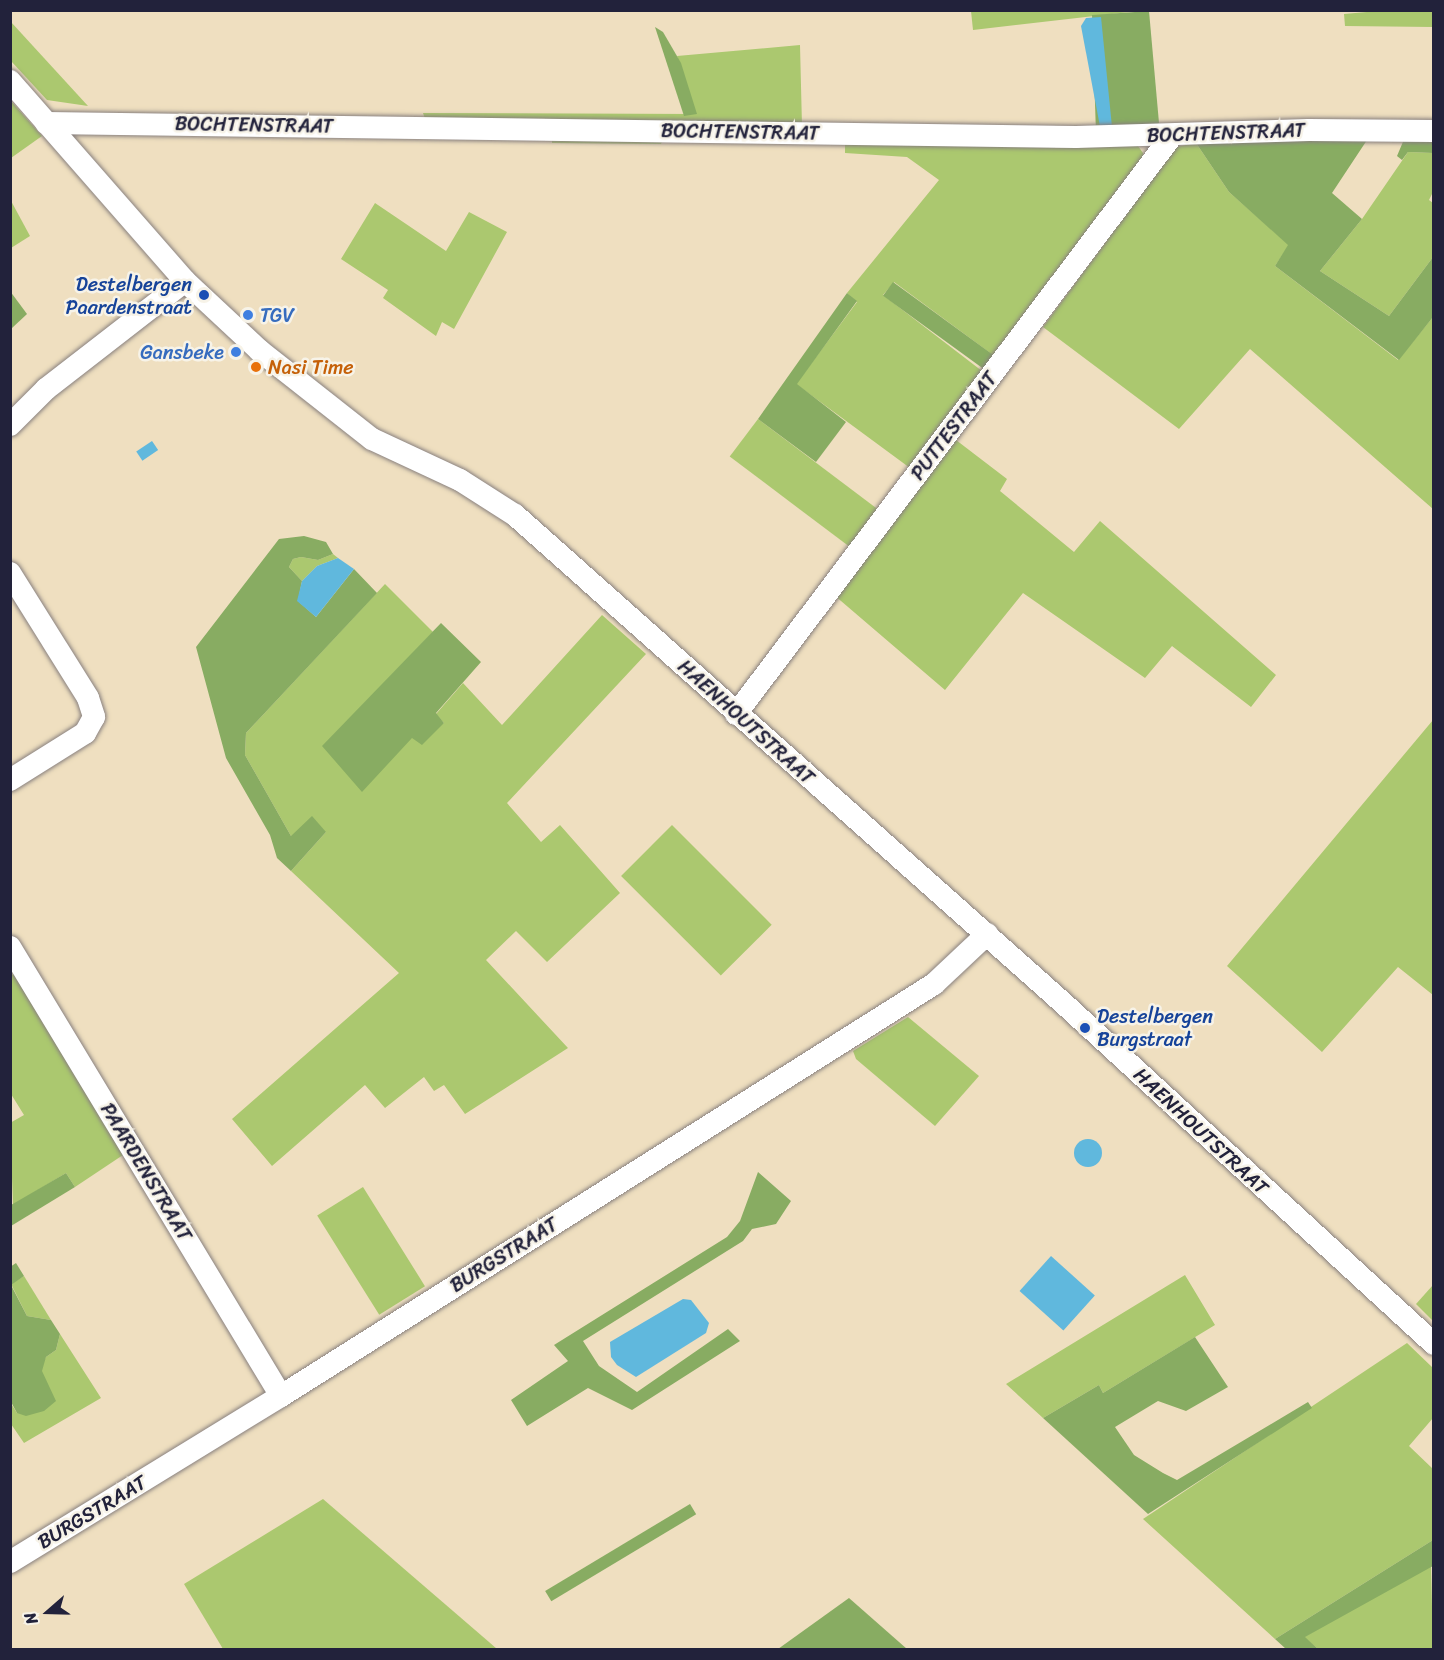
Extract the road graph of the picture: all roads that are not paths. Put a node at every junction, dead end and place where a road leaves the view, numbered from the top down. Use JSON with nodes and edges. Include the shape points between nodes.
{"nodes":[{"id":1,"x":10,"y":81,"type":"edge"},
{"id":2,"x":46,"y":123,"type":"junction"},
{"id":3,"x":1434,"y":131,"type":"edge"},
{"id":4,"x":1171,"y":137,"type":"junction"},
{"id":5,"x":185,"y":281,"type":"junction"},
{"id":6,"x":10,"y":425,"type":"edge"},
{"id":7,"x":10,"y":573,"type":"edge"},
{"id":8,"x":736,"y":714,"type":"junction"},
{"id":9,"x":10,"y":780,"type":"edge"},
{"id":10,"x":987,"y":934,"type":"junction"},
{"id":11,"x":10,"y":947,"type":"edge"},
{"id":12,"x":1434,"y":1344,"type":"edge"},
{"id":13,"x":281,"y":1396,"type":"junction"},
{"id":14,"x":10,"y":1562,"type":"edge"}],
"edges":[{"from":1,"to":2,"type":"street","name":"HAENHOUTSTRAAT"},
{"from":2,"to":4,"type":"street","name":"BOCHTENSTRAAT"},
{"from":2,"to":5,"type":"street","name":"HAENHOUTSTRAAT"},
{"from":3,"to":4,"type":"street","name":"BOCHTENSTRAAT","via":[[1309,130]]},
{"from":4,"to":8,"type":"street","name":"PUTTESTRAAT"},
{"from":5,"to":6,"type":"street","via":[[46,389]]},
{"from":5,"to":8,"type":"street","name":"HAENHOUTSTRAAT","via":[[260,351],[349,424],[479,490],[515,515]]},
{"from":7,"to":9,"type":"street","via":[[88,698],[94,717],[85,733]]},
{"from":8,"to":10,"type":"street","name":"HAENHOUTSTRAAT"},
{"from":10,"to":12,"type":"street","name":"HAENHOUTSTRAAT"},
{"from":10,"to":13,"type":"street","name":"BURGSTRAAT","via":[[934,984]]},
{"from":11,"to":13,"type":"street","name":"PAARDENSTRAAT"},
{"from":13,"to":14,"type":"street","name":"BURGSTRAAT"}]}
